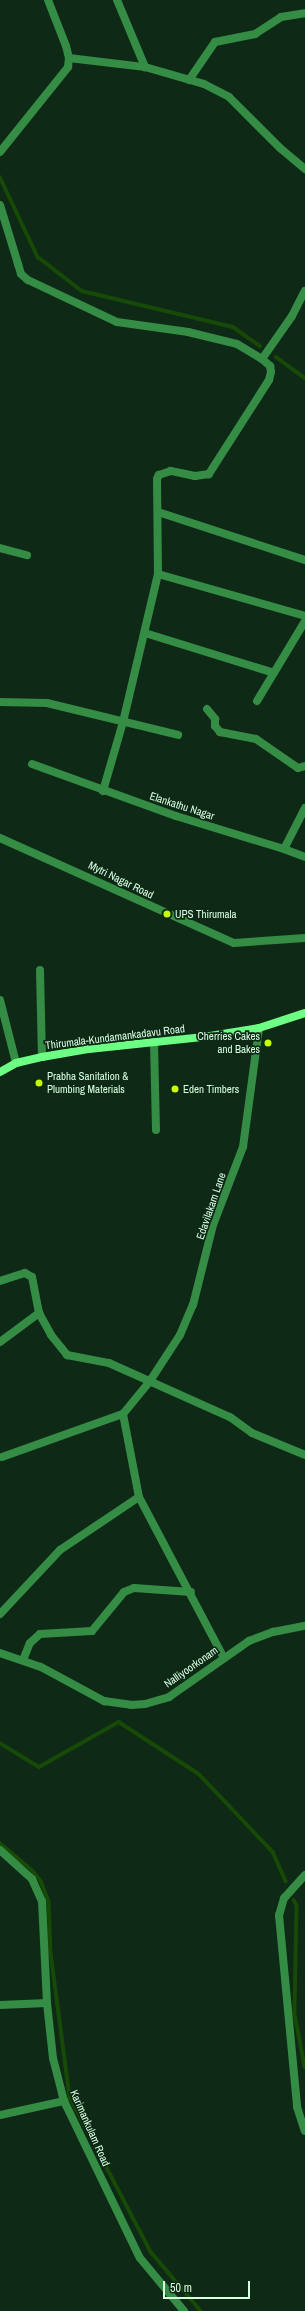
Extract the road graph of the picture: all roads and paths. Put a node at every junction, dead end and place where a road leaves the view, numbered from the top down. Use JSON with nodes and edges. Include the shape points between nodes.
{"nodes":[{"id":1,"x":48,"y":0,"type":"edge"},
{"id":2,"x":117,"y":0,"type":"edge"},
{"id":3,"x":305,"y":13,"type":"edge"},
{"id":4,"x":69,"y":58,"type":"junction"},
{"id":5,"x":145,"y":67,"type":"junction"},
{"id":6,"x":189,"y":80,"type":"junction"},
{"id":7,"x":0,"y":152,"type":"edge"},
{"id":8,"x":305,"y":169,"type":"edge"},
{"id":9,"x":0,"y":205,"type":"edge"},
{"id":10,"x":305,"y":291,"type":"edge"},
{"id":11,"x":262,"y":359,"type":"junction"},
{"id":12,"x":158,"y":512,"type":"junction"},
{"id":13,"x":0,"y":548,"type":"edge"},
{"id":14,"x":27,"y":555,"type":"dead end"},
{"id":15,"x":305,"y":560,"type":"edge"},
{"id":16,"x":158,"y":574,"type":"junction"},
{"id":17,"x":305,"y":616,"type":"edge"},
{"id":18,"x":305,"y":621,"type":"edge"},
{"id":19,"x":145,"y":633,"type":"junction"},
{"id":20,"x":274,"y":673,"type":"junction"},
{"id":21,"x":257,"y":701,"type":"dead end"},
{"id":22,"x":0,"y":702,"type":"edge"},
{"id":23,"x":207,"y":709,"type":"dead end"},
{"id":24,"x":123,"y":722,"type":"junction"},
{"id":25,"x":178,"y":735,"type":"dead end"},
{"id":26,"x":32,"y":764,"type":"dead end"},
{"id":27,"x":305,"y":766,"type":"edge"},
{"id":28,"x":103,"y":791,"type":"junction"},
{"id":29,"x":305,"y":808,"type":"edge"},
{"id":30,"x":0,"y":838,"type":"edge"},
{"id":31,"x":284,"y":849,"type":"junction"},
{"id":32,"x":305,"y":857,"type":"edge"},
{"id":33,"x":305,"y":938,"type":"edge"},
{"id":34,"x":40,"y":970,"type":"dead end"},
{"id":35,"x":0,"y":1000,"type":"edge"},
{"id":36,"x":305,"y":1013,"type":"edge"},
{"id":37,"x":259,"y":1028,"type":"junction"},
{"id":38,"x":154,"y":1042,"type":"junction"},
{"id":39,"x":42,"y":1057,"type":"junction"},
{"id":40,"x":16,"y":1063,"type":"junction"},
{"id":41,"x":1,"y":1069,"type":"edge"},
{"id":42,"x":156,"y":1130,"type":"dead end"},
{"id":43,"x":0,"y":1281,"type":"edge"},
{"id":44,"x":39,"y":1314,"type":"junction"},
{"id":45,"x":0,"y":1342,"type":"edge"},
{"id":46,"x":150,"y":1381,"type":"junction"},
{"id":47,"x":123,"y":1414,"type":"junction"},
{"id":48,"x":305,"y":1455,"type":"edge"},
{"id":49,"x":2,"y":1457,"type":"dead end"},
{"id":50,"x":139,"y":1497,"type":"junction"},
{"id":51,"x":190,"y":1592,"type":"junction"},
{"id":52,"x":0,"y":1614,"type":"edge"},
{"id":53,"x":305,"y":1626,"type":"edge"},
{"id":54,"x":0,"y":1653,"type":"edge"},
{"id":55,"x":224,"y":1658,"type":"junction"},
{"id":56,"x":23,"y":1660,"type":"junction"},
{"id":57,"x":0,"y":1850,"type":"edge"},
{"id":58,"x":305,"y":1875,"type":"edge"},
{"id":59,"x":47,"y":2003,"type":"junction"},
{"id":60,"x":0,"y":2005,"type":"edge"},
{"id":61,"x":64,"y":2101,"type":"junction"},
{"id":62,"x":0,"y":2115,"type":"edge"},
{"id":63,"x":305,"y":2131,"type":"edge"},
{"id":64,"x":184,"y":2311,"type":"edge"}],
"edges":[{"from":1,"to":4,"type":"street"},
{"from":2,"to":5,"type":"street"},
{"from":3,"to":6,"type":"street","via":[[281,17],[255,34],[215,42]]},
{"from":4,"to":5,"type":"street"},
{"from":4,"to":7,"type":"street","via":[[68,67]]},
{"from":5,"to":6,"type":"street"},
{"from":6,"to":8,"type":"street","via":[[229,97]]},
{"from":9,"to":11,"type":"street","via":[[20,269],[28,280],[117,322],[222,339],[237,344]]},
{"from":10,"to":11,"type":"street","via":[[292,316]]},
{"from":11,"to":12,"type":"street","via":[[270,366],[269,380],[220,459],[204,476],[171,471],[160,476],[157,484]]},
{"from":12,"to":15,"type":"street"},
{"from":12,"to":16,"type":"street"},
{"from":13,"to":14,"type":"street"},
{"from":16,"to":17,"type":"street"},
{"from":16,"to":19,"type":"street"},
{"from":18,"to":20,"type":"street"},
{"from":19,"to":20,"type":"street"},
{"from":19,"to":24,"type":"street"},
{"from":20,"to":21,"type":"street"},
{"from":22,"to":24,"type":"street","via":[[47,704]]},
{"from":23,"to":27,"type":"street","via":[[215,718],[215,726],[220,732],[256,739],[298,768]]},
{"from":24,"to":25,"type":"street"},
{"from":24,"to":28,"type":"street"},
{"from":26,"to":28,"type":"street","name":"Elankathu Nagar"},
{"from":28,"to":31,"type":"street","name":"Elankathu Nagar"},
{"from":29,"to":31,"type":"street"},
{"from":30,"to":33,"type":"street","name":"Mytri Nagar Road","via":[[234,943]]},
{"from":31,"to":32,"type":"street","name":"Elankathu Nagar"},
{"from":34,"to":39,"type":"street"},
{"from":35,"to":40,"type":"street"},
{"from":36,"to":37,"type":"main road","name":"Thirumala-Kundamankadavu Road"},
{"from":37,"to":38,"type":"main road","name":"Thirumala-Kundamankadavu Road"},
{"from":37,"to":46,"type":"street","name":"Edavilakam Lane","via":[[244,1147],[213,1225],[193,1305],[180,1335]]},
{"from":38,"to":39,"type":"main road","name":"Thirumala-Kundamankadavu Road"},
{"from":38,"to":42,"type":"street"},
{"from":39,"to":40,"type":"main road","name":"Thirumala-Kundamankadavu Road"},
{"from":40,"to":41,"type":"main road","name":"Thirumala-Kundamankadavu Road"},
{"from":43,"to":44,"type":"street","via":[[29,1274],[34,1281]]},
{"from":44,"to":45,"type":"street"},
{"from":44,"to":46,"type":"street","via":[[67,1355],[108,1363]]},
{"from":46,"to":47,"type":"street","name":"Edavilakam Lane"},
{"from":46,"to":48,"type":"street","via":[[230,1417],[266,1440]]},
{"from":47,"to":49,"type":"street"},
{"from":47,"to":50,"type":"street"},
{"from":50,"to":51,"type":"street"},
{"from":50,"to":52,"type":"street","via":[[60,1550]]},
{"from":51,"to":55,"type":"street"},
{"from":51,"to":56,"type":"street","via":[[134,1588],[124,1592],[92,1631],[40,1634],[30,1643]]},
{"from":53,"to":55,"type":"street","name":"Nalliyoorkonam","via":[[259,1636]]},
{"from":54,"to":56,"type":"street","name":"Nalliyoorkonam"},
{"from":55,"to":56,"type":"street","name":"Nalliyoorkonam","via":[[170,1696],[145,1704],[131,1705],[104,1701]]},
{"from":57,"to":59,"type":"street","name":"Karimankulam Road","via":[[32,1879],[42,1901]]},
{"from":58,"to":63,"type":"street","via":[[284,1898],[279,1915],[281,1959],[297,2107]]},
{"from":59,"to":60,"type":"street"},
{"from":59,"to":61,"type":"street","name":"Karimankulam Road","via":[[54,2058]]},
{"from":61,"to":62,"type":"street"},
{"from":61,"to":64,"type":"street","name":"Karimankulam Road","via":[[140,2258]]}]}
